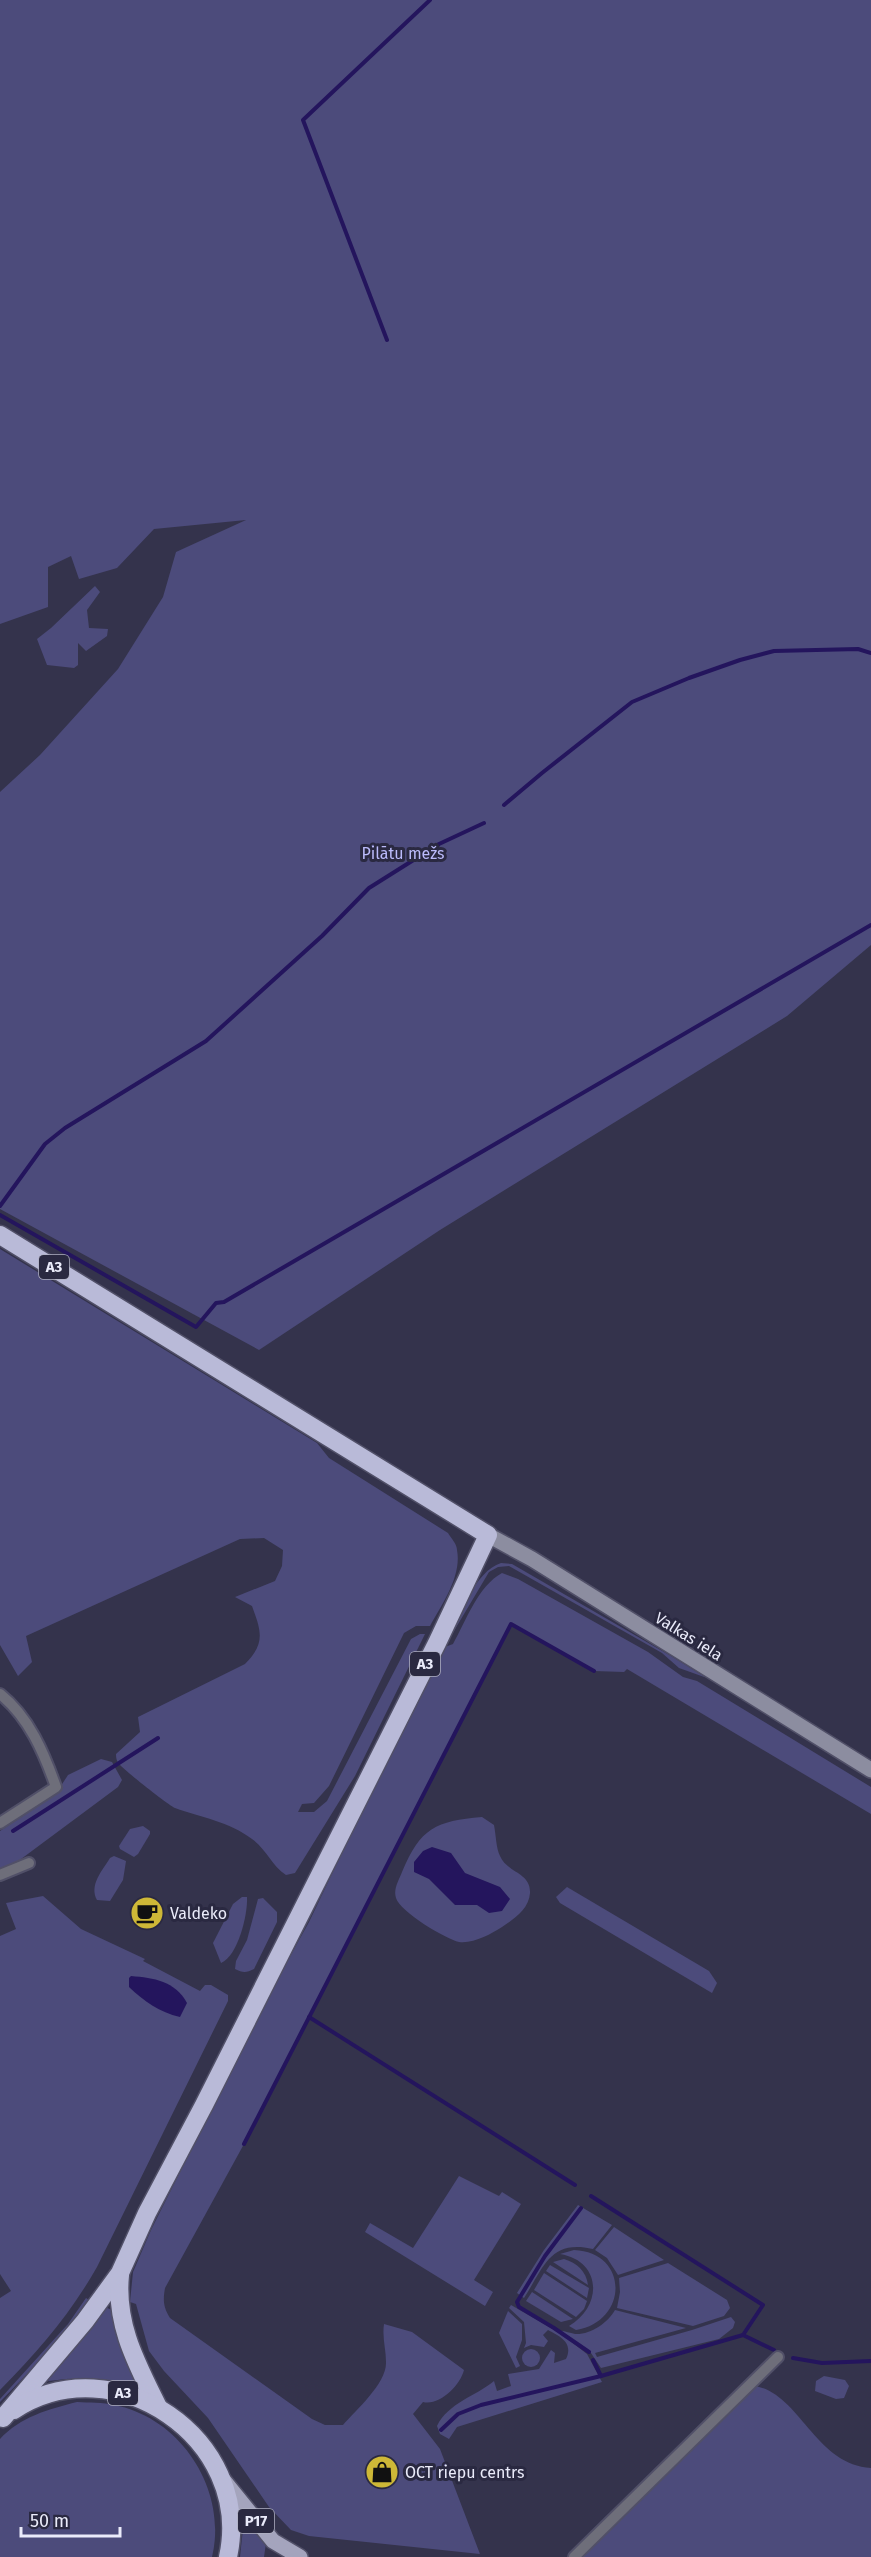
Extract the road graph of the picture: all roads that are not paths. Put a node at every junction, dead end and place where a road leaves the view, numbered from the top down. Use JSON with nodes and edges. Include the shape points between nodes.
{"nodes":[{"id":1,"x":0,"y":1235,"type":"edge"},
{"id":2,"x":488,"y":1535,"type":"junction"},
{"id":3,"x":0,"y":1694,"type":"edge"},
{"id":4,"x":871,"y":1770,"type":"edge"},
{"id":5,"x":0,"y":1823,"type":"edge"},
{"id":6,"x":29,"y":1863,"type":"dead end"},
{"id":7,"x":0,"y":1875,"type":"edge"},
{"id":8,"x":120,"y":2273,"type":"junction"},
{"id":9,"x":777,"y":2357,"type":"dead end"},
{"id":10,"x":158,"y":2407,"type":"junction"},
{"id":11,"x":1,"y":2419,"type":"edge"},
{"id":12,"x":220,"y":2476,"type":"junction"},
{"id":13,"x":228,"y":2557,"type":"edge"},
{"id":14,"x":300,"y":2557,"type":"edge"},
{"id":15,"x":574,"y":2557,"type":"edge"}],
"edges":[{"from":1,"to":2,"type":"highway","number":"A3"},
{"from":2,"to":4,"type":"main road","name":"Valkas iela"},
{"from":2,"to":8,"type":"highway","number":"A3","via":[[437,1643],[147,2212]]},
{"from":3,"to":5,"type":"street","via":[[30,1728],[56,1787]]},
{"from":6,"to":7,"type":"street"},
{"from":8,"to":10,"type":"highway","number":"A3","via":[[118,2299],[123,2326]]},
{"from":8,"to":11,"type":"highway","number":"A3","via":[[79,2329]]},
{"from":9,"to":15,"type":"street"},
{"from":10,"to":11,"type":"highway","number":"A3","via":[[116,2392],[70,2390],[34,2400]]},
{"from":10,"to":12,"type":"highway","number":"A3","via":[[195,2436]]},
{"from":12,"to":13,"type":"highway","number":"A3","via":[[231,2524]]},
{"from":12,"to":14,"type":"main road","number":"P17","via":[[273,2541]]}]}
